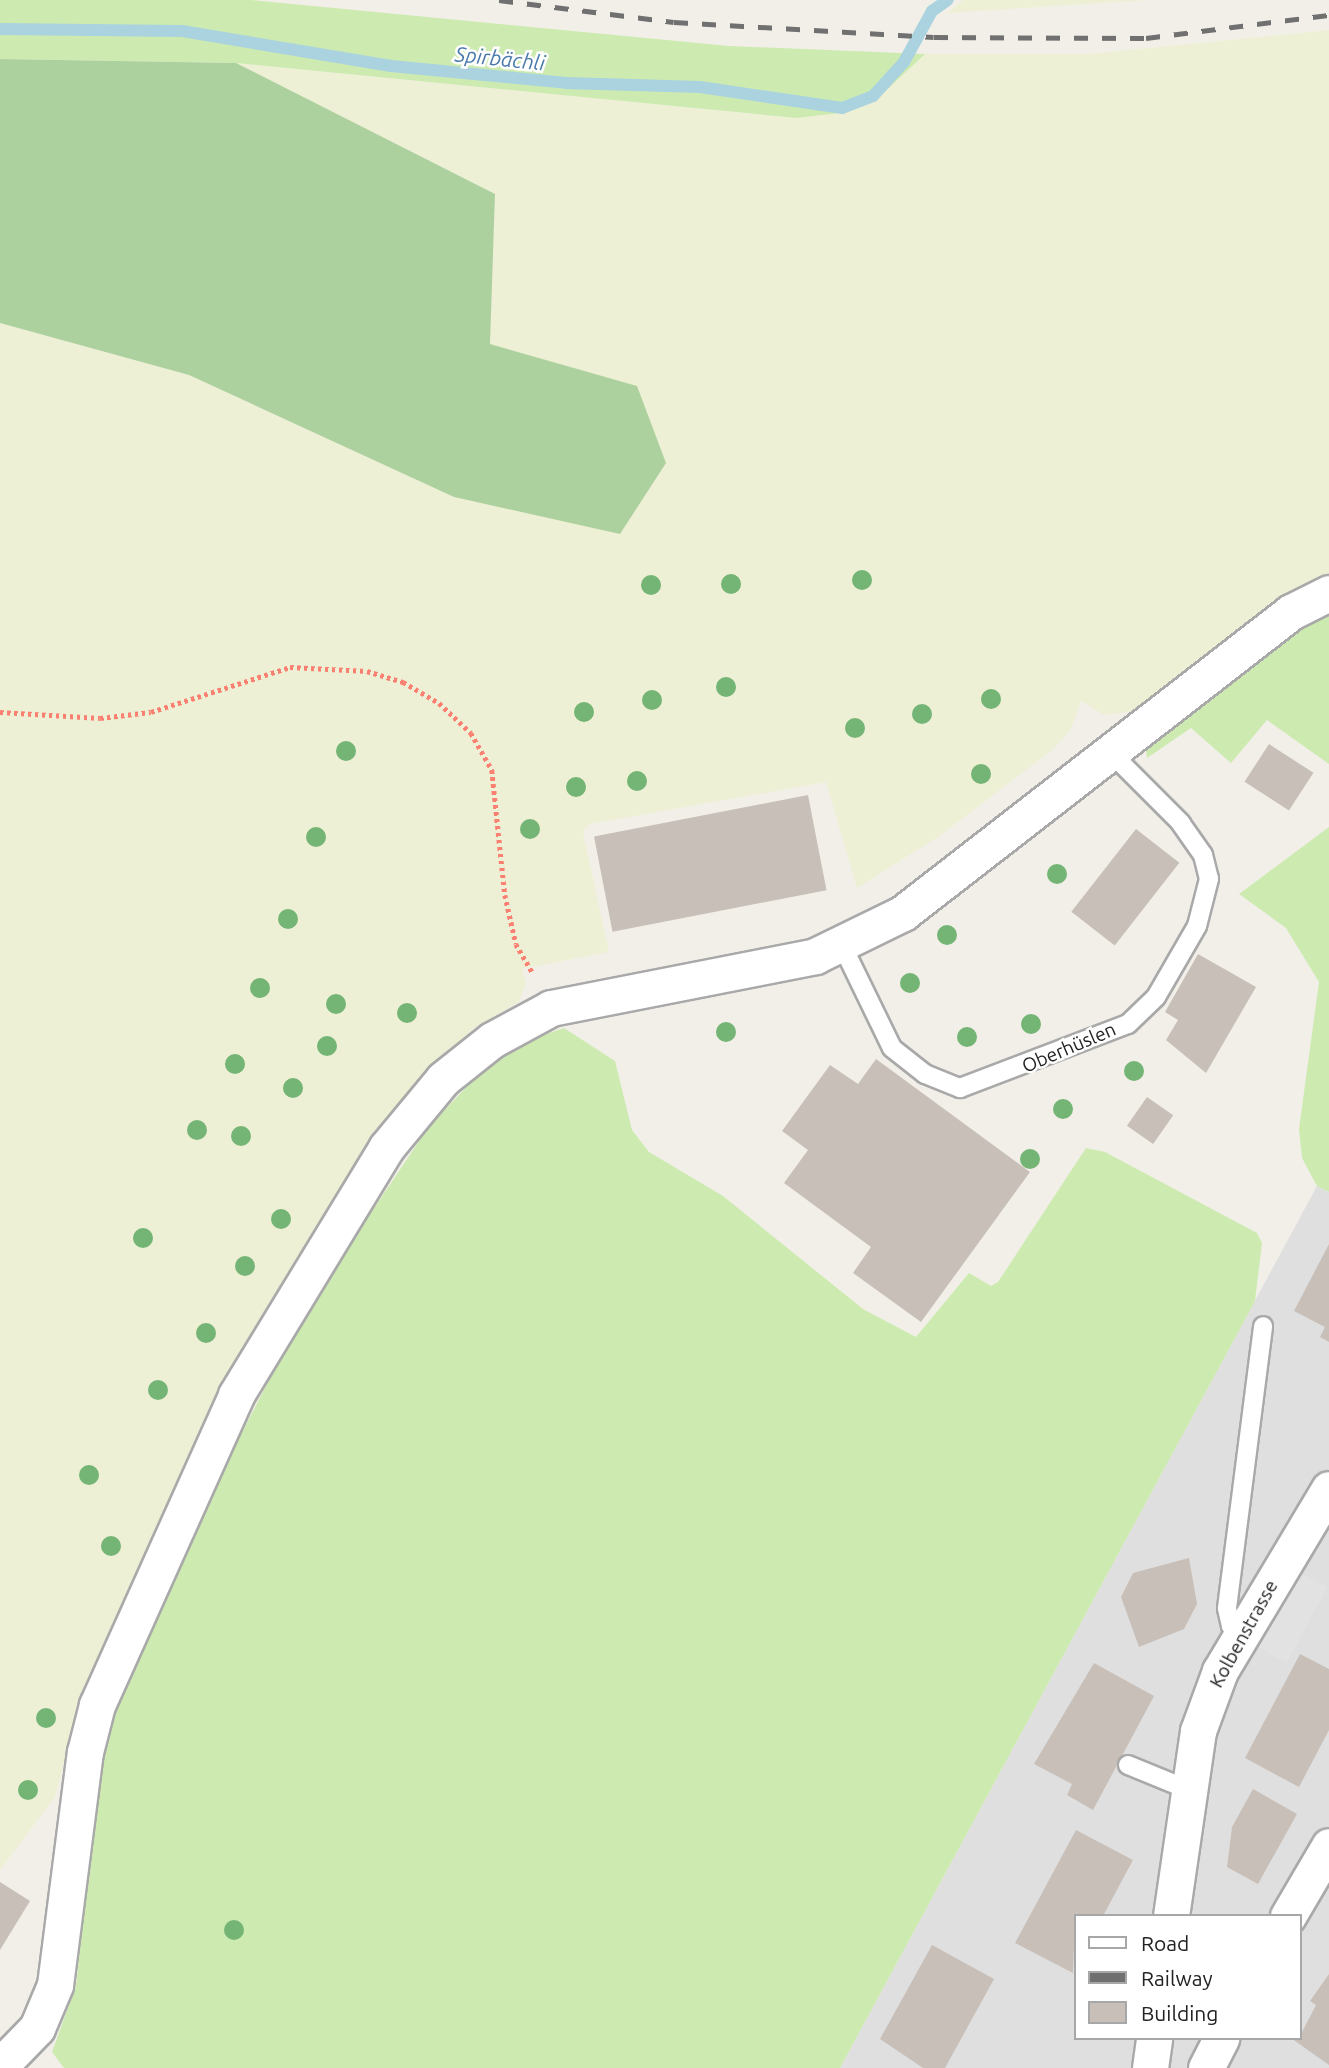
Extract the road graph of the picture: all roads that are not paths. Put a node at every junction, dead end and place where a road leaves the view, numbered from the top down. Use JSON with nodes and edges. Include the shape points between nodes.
{"nodes":[{"id":1,"x":1329,"y":593,"type":"edge"},
{"id":2,"x":1111,"y":753,"type":"junction"},
{"id":3,"x":842,"y":945,"type":"junction"},
{"id":4,"x":1263,"y":1326,"type":"dead end"},
{"id":5,"x":1329,"y":1489,"type":"edge"},
{"id":6,"x":1241,"y":1634,"type":"junction"},
{"id":7,"x":1128,"y":1765,"type":"dead end"},
{"id":8,"x":1189,"y":1790,"type":"junction"},
{"id":9,"x":1326,"y":1858,"type":"edge"},
{"id":10,"x":1171,"y":1914,"type":"edge"},
{"id":11,"x":1289,"y":1914,"type":"edge"},
{"id":12,"x":1154,"y":2040,"type":"edge"},
{"id":13,"x":1220,"y":2040,"type":"edge"},
{"id":14,"x":0,"y":2066,"type":"edge"},
{"id":15,"x":1150,"y":2068,"type":"edge"},
{"id":16,"x":1206,"y":2068,"type":"edge"}],
"edges":[{"from":1,"to":2,"type":"street","via":[[1291,612]]},
{"from":2,"to":3,"type":"street","via":[[902,913]]},
{"from":2,"to":3,"type":"lane","name":"Oberhüslen","via":[[1181,823],[1203,855],[1209,879],[1197,926],[1156,997],[1128,1024],[976,1087],[960,1088],[925,1074],[892,1048]]},
{"from":3,"to":14,"type":"street","via":[[562,1006],[492,1040],[443,1079],[386,1148],[236,1395],[97,1705],[85,1752],[55,1985],[37,2028]]},
{"from":4,"to":6,"type":"lane","via":[[1227,1608]]},
{"from":5,"to":6,"type":"street","name":"Kolbenstrasse"},
{"from":6,"to":8,"type":"street","name":"Kolbenstrasse","via":[[1198,1731]]},
{"from":7,"to":8,"type":"lane"},
{"from":8,"to":10,"type":"street","name":"Kolbenstrasse"},
{"from":9,"to":11,"type":"street"},
{"from":12,"to":15,"type":"street"},
{"from":13,"to":16,"type":"street"}]}
